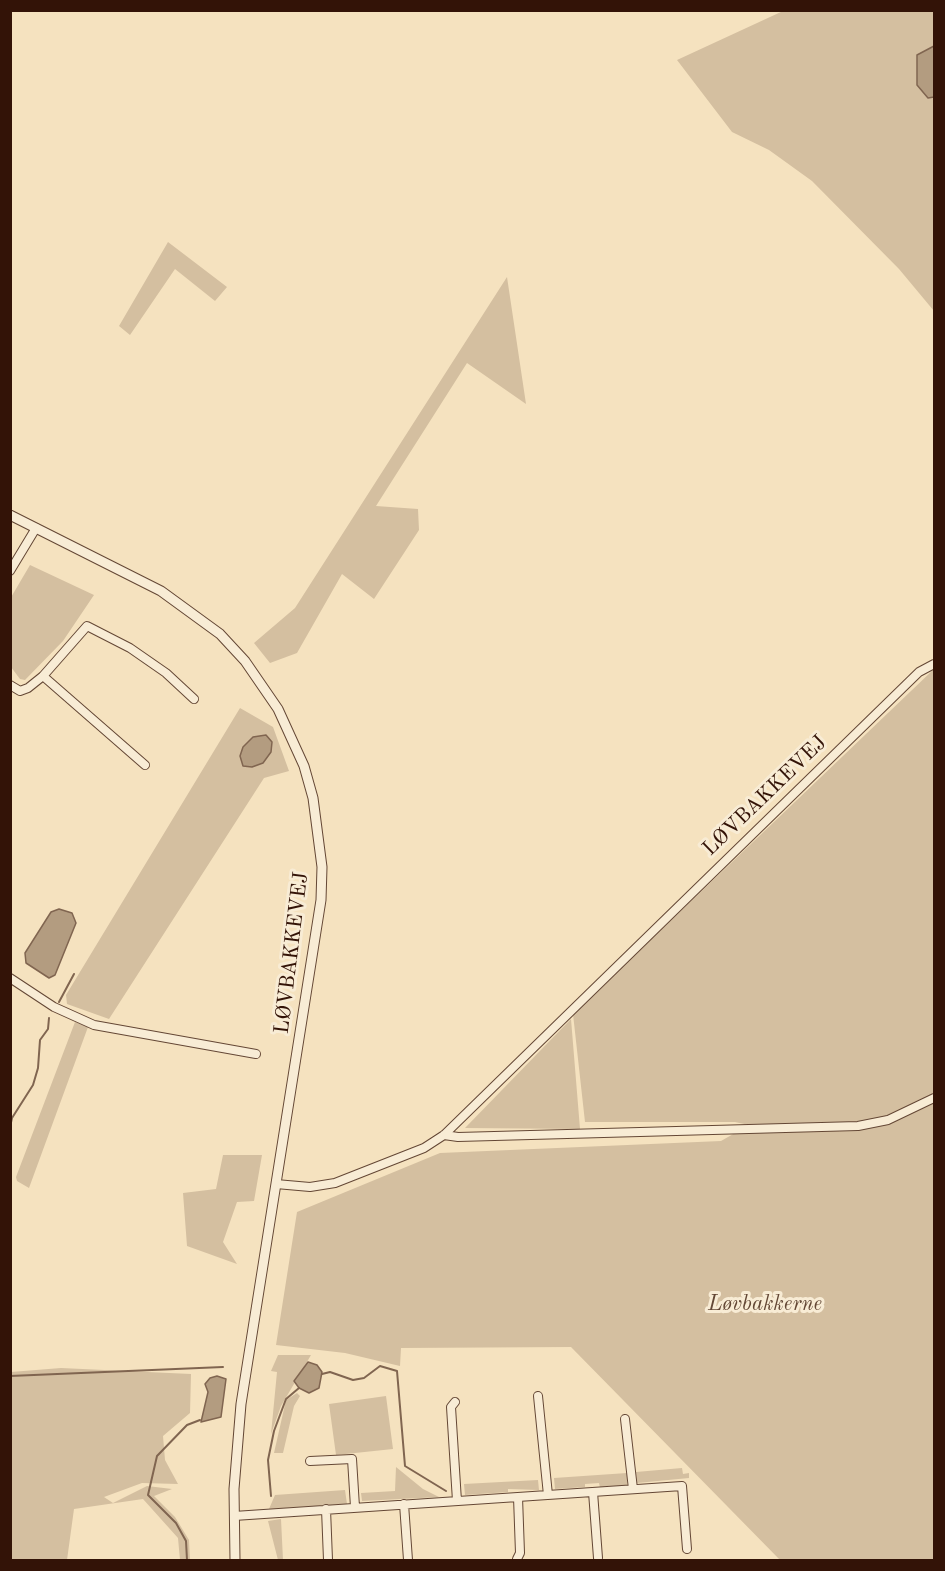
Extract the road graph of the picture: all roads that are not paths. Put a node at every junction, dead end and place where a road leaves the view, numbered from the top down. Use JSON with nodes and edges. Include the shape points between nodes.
{"nodes":[{"id":1,"x":10,"y":515,"type":"edge"},
{"id":2,"x":36,"y":528,"type":"junction"},
{"id":3,"x":10,"y":571,"type":"edge"},
{"id":4,"x":934,"y":664,"type":"edge"},
{"id":5,"x":43,"y":676,"type":"junction"},
{"id":6,"x":10,"y":686,"type":"edge"},
{"id":7,"x":194,"y":699,"type":"dead end"},
{"id":8,"x":145,"y":765,"type":"dead end"},
{"id":9,"x":10,"y":978,"type":"edge"},
{"id":10,"x":256,"y":1054,"type":"dead end"},
{"id":11,"x":934,"y":1098,"type":"edge"},
{"id":12,"x":444,"y":1135,"type":"junction"},
{"id":13,"x":276,"y":1184,"type":"junction"},
{"id":14,"x":538,"y":1396,"type":"dead end"},
{"id":15,"x":455,"y":1402,"type":"dead end"},
{"id":16,"x":625,"y":1419,"type":"dead end"},
{"id":17,"x":309,"y":1461,"type":"dead end"},
{"id":18,"x":633,"y":1490,"type":"junction"},
{"id":19,"x":593,"y":1492,"type":"junction"},
{"id":20,"x":548,"y":1495,"type":"junction"},
{"id":21,"x":518,"y":1497,"type":"junction"},
{"id":22,"x":457,"y":1501,"type":"junction"},
{"id":23,"x":404,"y":1504,"type":"junction"},
{"id":24,"x":355,"y":1507,"type":"junction"},
{"id":25,"x":326,"y":1509,"type":"junction"},
{"id":26,"x":234,"y":1516,"type":"junction"},
{"id":27,"x":687,"y":1549,"type":"dead end"},
{"id":28,"x":598,"y":1558,"type":"dead end"},
{"id":29,"x":517,"y":1559,"type":"edge"},
{"id":30,"x":236,"y":1560,"type":"edge"},
{"id":31,"x":328,"y":1560,"type":"edge"},
{"id":32,"x":408,"y":1560,"type":"edge"}],
"edges":[{"from":1,"to":2,"type":"street","name":"LØVBAKKEVEJ"},
{"from":2,"to":3,"type":"street"},
{"from":2,"to":13,"type":"street","name":"LØVBAKKEVEJ","via":[[161,591],[220,634],[263,684],[292,735],[304,766],[319,826],[321,900]]},
{"from":4,"to":12,"type":"street","name":"LØVBAKKEVEJ","via":[[920,672]]},
{"from":5,"to":6,"type":"street","via":[[24,690]]},
{"from":5,"to":7,"type":"street","via":[[87,626],[130,648]]},
{"from":5,"to":8,"type":"street"},
{"from":9,"to":10,"type":"street","name":"LØVBAKKEVEJ","via":[[54,1007],[94,1025]]},
{"from":11,"to":12,"type":"street","via":[[888,1120],[858,1126]]},
{"from":12,"to":13,"type":"street","name":"LØVBAKKEVEJ","via":[[424,1148],[335,1183],[310,1187]]},
{"from":13,"to":26,"type":"street","name":"LØVBAKKEVEJ","via":[[241,1404]]},
{"from":14,"to":20,"type":"street"},
{"from":15,"to":22,"type":"street","via":[[451,1407]]},
{"from":16,"to":18,"type":"street"},
{"from":17,"to":24,"type":"street","via":[[352,1459]]},
{"from":18,"to":19,"type":"street"},
{"from":18,"to":27,"type":"street","via":[[682,1486]]},
{"from":19,"to":20,"type":"street"},
{"from":19,"to":28,"type":"street"},
{"from":20,"to":21,"type":"street"},
{"from":21,"to":22,"type":"street"},
{"from":21,"to":29,"type":"street"},
{"from":22,"to":23,"type":"street"},
{"from":23,"to":24,"type":"street"},
{"from":23,"to":32,"type":"street"},
{"from":24,"to":25,"type":"street"},
{"from":25,"to":26,"type":"street"},
{"from":25,"to":31,"type":"street"},
{"from":26,"to":30,"type":"street","name":"LØVBAKKEVEJ"}]}
